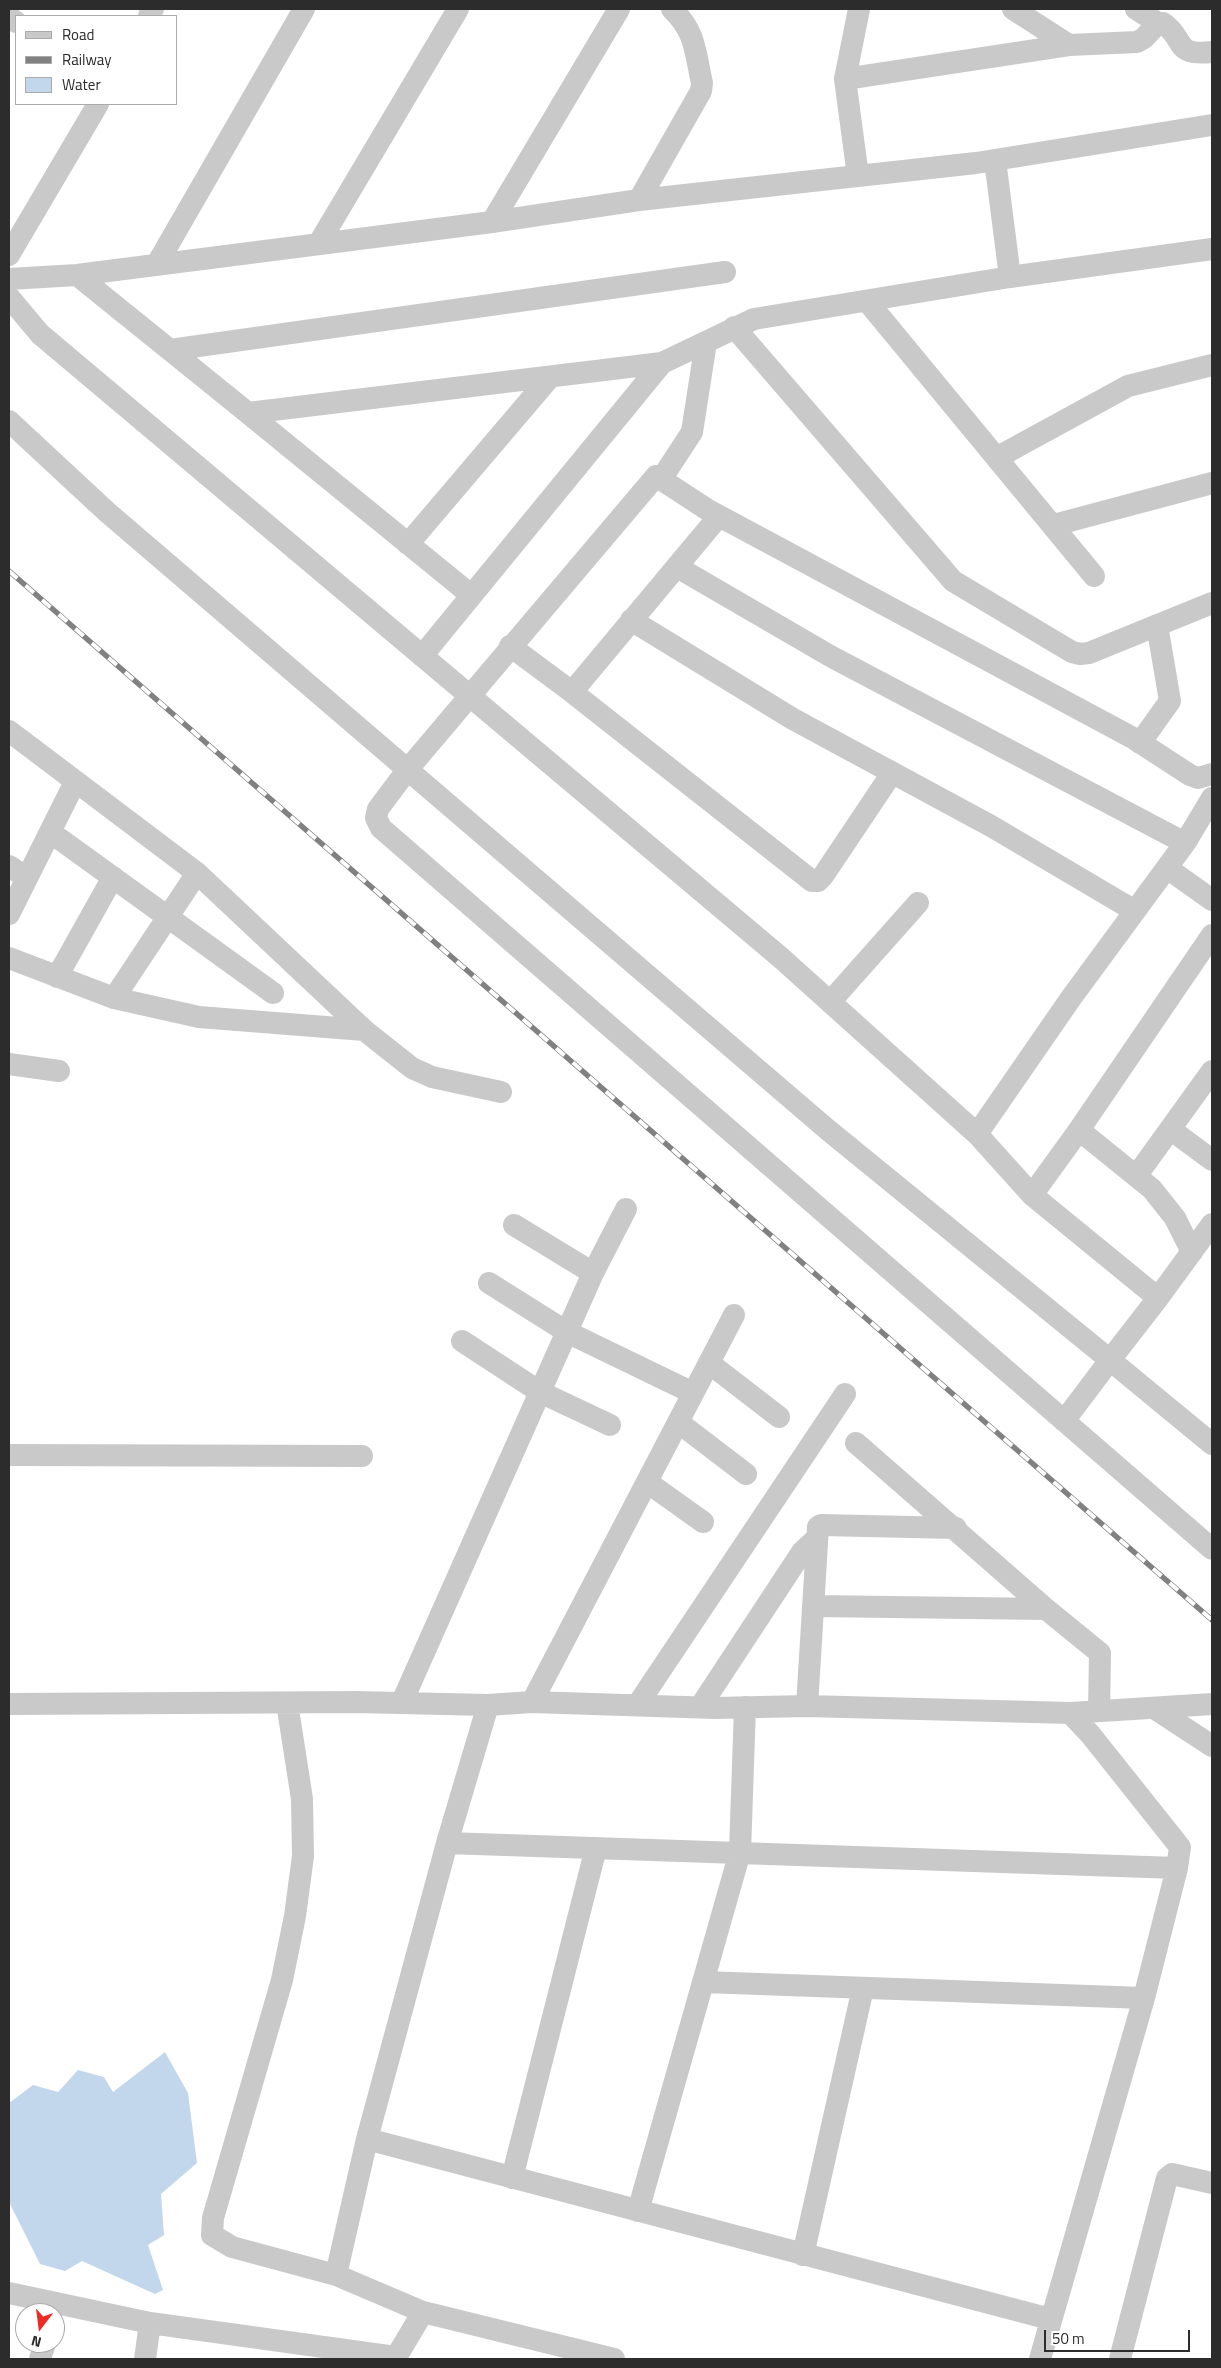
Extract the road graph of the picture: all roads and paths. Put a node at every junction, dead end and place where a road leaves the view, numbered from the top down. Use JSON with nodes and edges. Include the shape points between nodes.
{"nodes":[{"id":1,"x":304,"y":9,"type":"edge"},
{"id":2,"x":458,"y":9,"type":"edge"},
{"id":3,"x":619,"y":9,"type":"edge"},
{"id":4,"x":672,"y":9,"type":"edge"},
{"id":5,"x":859,"y":9,"type":"edge"},
{"id":6,"x":1013,"y":9,"type":"edge"},
{"id":7,"x":1136,"y":9,"type":"edge"},
{"id":8,"x":1158,"y":23,"type":"junction"},
{"id":9,"x":1070,"y":45,"type":"junction"},
{"id":10,"x":1212,"y":52,"type":"edge"},
{"id":11,"x":845,"y":79,"type":"junction"},
{"id":12,"x":97,"y":105,"type":"edge"},
{"id":13,"x":1212,"y":125,"type":"edge"},
{"id":14,"x":995,"y":160,"type":"junction"},
{"id":15,"x":858,"y":176,"type":"junction"},
{"id":16,"x":639,"y":200,"type":"junction"},
{"id":17,"x":492,"y":222,"type":"junction"},
{"id":18,"x":319,"y":243,"type":"junction"},
{"id":19,"x":1212,"y":249,"type":"edge"},
{"id":20,"x":9,"y":255,"type":"edge"},
{"id":21,"x":157,"y":264,"type":"junction"},
{"id":22,"x":725,"y":272,"type":"dead end"},
{"id":23,"x":77,"y":275,"type":"junction"},
{"id":24,"x":1010,"y":277,"type":"junction"},
{"id":25,"x":9,"y":279,"type":"edge"},
{"id":26,"x":9,"y":297,"type":"edge"},
{"id":27,"x":867,"y":301,"type":"junction"},
{"id":28,"x":734,"y":327,"type":"junction"},
{"id":29,"x":706,"y":342,"type":"junction"},
{"id":30,"x":170,"y":350,"type":"junction"},
{"id":31,"x":662,"y":363,"type":"junction"},
{"id":32,"x":1212,"y":365,"type":"edge"},
{"id":33,"x":550,"y":377,"type":"junction"},
{"id":34,"x":248,"y":414,"type":"junction"},
{"id":35,"x":9,"y":421,"type":"edge"},
{"id":36,"x":998,"y":458,"type":"junction"},
{"id":37,"x":662,"y":478,"type":"junction"},
{"id":38,"x":1212,"y":482,"type":"edge"},
{"id":39,"x":718,"y":516,"type":"junction"},
{"id":40,"x":1054,"y":525,"type":"junction"},
{"id":41,"x":408,"y":544,"type":"junction"},
{"id":42,"x":677,"y":567,"type":"junction"},
{"id":43,"x":1094,"y":576,"type":"dead end"},
{"id":44,"x":471,"y":595,"type":"junction"},
{"id":45,"x":1212,"y":603,"type":"edge"},
{"id":46,"x":631,"y":620,"type":"junction"},
{"id":47,"x":1157,"y":625,"type":"junction"},
{"id":48,"x":510,"y":646,"type":"junction"},
{"id":49,"x":422,"y":656,"type":"junction"},
{"id":50,"x":572,"y":692,"type":"junction"},
{"id":51,"x":469,"y":696,"type":"junction"},
{"id":52,"x":9,"y":732,"type":"edge"},
{"id":53,"x":1140,"y":743,"type":"junction"},
{"id":54,"x":408,"y":769,"type":"junction"},
{"id":55,"x":892,"y":773,"type":"junction"},
{"id":56,"x":1212,"y":774,"type":"edge"},
{"id":57,"x":75,"y":782,"type":"junction"},
{"id":58,"x":1210,"y":806,"type":"edge"},
{"id":59,"x":50,"y":832,"type":"junction"},
{"id":60,"x":1185,"y":843,"type":"junction"},
{"id":61,"x":1167,"y":868,"type":"junction"},
{"id":62,"x":18,"y":872,"type":"edge"},
{"id":63,"x":197,"y":873,"type":"junction"},
{"id":64,"x":112,"y":877,"type":"junction"},
{"id":65,"x":1212,"y":900,"type":"edge"},
{"id":66,"x":918,"y":903,"type":"dead end"},
{"id":67,"x":1135,"y":911,"type":"junction"},
{"id":68,"x":9,"y":914,"type":"edge"},
{"id":69,"x":168,"y":917,"type":"junction"},
{"id":70,"x":1212,"y":935,"type":"edge"},
{"id":71,"x":9,"y":958,"type":"edge"},
{"id":72,"x":57,"y":977,"type":"junction"},
{"id":73,"x":273,"y":992,"type":"dead end"},
{"id":74,"x":114,"y":998,"type":"junction"},
{"id":75,"x":830,"y":1002,"type":"junction"},
{"id":76,"x":364,"y":1030,"type":"junction"},
{"id":77,"x":9,"y":1064,"type":"edge"},
{"id":78,"x":1212,"y":1070,"type":"edge"},
{"id":79,"x":59,"y":1071,"type":"dead end"},
{"id":80,"x":502,"y":1092,"type":"dead end"},
{"id":81,"x":1170,"y":1129,"type":"junction"},
{"id":82,"x":1079,"y":1130,"type":"junction"},
{"id":83,"x":977,"y":1134,"type":"junction"},
{"id":84,"x":1212,"y":1160,"type":"edge"},
{"id":85,"x":1137,"y":1175,"type":"junction"},
{"id":86,"x":1032,"y":1195,"type":"junction"},
{"id":87,"x":626,"y":1209,"type":"dead end"},
{"id":88,"x":514,"y":1225,"type":"dead end"},
{"id":89,"x":1210,"y":1231,"type":"edge"},
{"id":90,"x":1192,"y":1252,"type":"junction"},
{"id":91,"x":593,"y":1273,"type":"junction"},
{"id":92,"x":489,"y":1283,"type":"dead end"},
{"id":93,"x":1158,"y":1298,"type":"junction"},
{"id":94,"x":734,"y":1314,"type":"dead end"},
{"id":95,"x":566,"y":1332,"type":"junction"},
{"id":96,"x":462,"y":1341,"type":"dead end"},
{"id":97,"x":1110,"y":1360,"type":"junction"},
{"id":98,"x":709,"y":1363,"type":"junction"},
{"id":99,"x":540,"y":1392,"type":"junction"},
{"id":100,"x":694,"y":1393,"type":"junction"},
{"id":101,"x":845,"y":1394,"type":"dead end"},
{"id":102,"x":779,"y":1417,"type":"dead end"},
{"id":103,"x":1064,"y":1421,"type":"junction"},
{"id":104,"x":678,"y":1422,"type":"junction"},
{"id":105,"x":610,"y":1424,"type":"dead end"},
{"id":106,"x":856,"y":1443,"type":"dead end"},
{"id":107,"x":1212,"y":1444,"type":"edge"},
{"id":108,"x":9,"y":1455,"type":"edge"},
{"id":109,"x":362,"y":1456,"type":"dead end"},
{"id":110,"x":746,"y":1474,"type":"dead end"},
{"id":111,"x":647,"y":1482,"type":"junction"},
{"id":112,"x":703,"y":1522,"type":"dead end"},
{"id":113,"x":956,"y":1528,"type":"junction"},
{"id":114,"x":817,"y":1538,"type":"junction"},
{"id":115,"x":1212,"y":1549,"type":"edge"},
{"id":116,"x":813,"y":1606,"type":"junction"},
{"id":117,"x":1046,"y":1609,"type":"junction"},
{"id":118,"x":402,"y":1702,"type":"junction"},
{"id":119,"x":532,"y":1702,"type":"junction"},
{"id":120,"x":287,"y":1703,"type":"junction"},
{"id":121,"x":9,"y":1704,"type":"edge"},
{"id":122,"x":638,"y":1704,"type":"junction"},
{"id":123,"x":1212,"y":1704,"type":"edge"},
{"id":124,"x":488,"y":1705,"type":"junction"},
{"id":125,"x":806,"y":1706,"type":"junction"},
{"id":126,"x":700,"y":1707,"type":"junction"},
{"id":127,"x":745,"y":1707,"type":"junction"},
{"id":128,"x":1154,"y":1708,"type":"junction"},
{"id":129,"x":1099,"y":1711,"type":"junction"},
{"id":130,"x":1070,"y":1713,"type":"junction"},
{"id":131,"x":1212,"y":1746,"type":"edge"},
{"id":132,"x":447,"y":1843,"type":"junction"},
{"id":133,"x":596,"y":1848,"type":"junction"},
{"id":134,"x":740,"y":1852,"type":"junction"},
{"id":135,"x":1177,"y":1868,"type":"junction"},
{"id":136,"x":704,"y":1982,"type":"junction"},
{"id":137,"x":863,"y":1988,"type":"junction"},
{"id":138,"x":1144,"y":1998,"type":"junction"},
{"id":139,"x":367,"y":2139,"type":"junction"},
{"id":140,"x":512,"y":2178,"type":"junction"},
{"id":141,"x":1212,"y":2183,"type":"edge"},
{"id":142,"x":638,"y":2211,"type":"junction"},
{"id":143,"x":803,"y":2255,"type":"junction"},
{"id":144,"x":336,"y":2275,"type":"junction"},
{"id":145,"x":9,"y":2294,"type":"edge"},
{"id":146,"x":39,"y":2303,"type":"edge"},
{"id":147,"x":65,"y":2309,"type":"edge"},
{"id":148,"x":423,"y":2312,"type":"junction"},
{"id":149,"x":1050,"y":2318,"type":"junction"},
{"id":150,"x":150,"y":2323,"type":"junction"},
{"id":151,"x":540,"y":2350,"type":"edge"},
{"id":152,"x":396,"y":2358,"type":"edge"},
{"id":153,"x":145,"y":2359,"type":"edge"},
{"id":154,"x":614,"y":2359,"type":"edge"},
{"id":155,"x":1040,"y":2359,"type":"edge"},
{"id":156,"x":1120,"y":2359,"type":"edge"}],
"edges":[{"from":1,"to":21,"type":"street"},
{"from":2,"to":18,"type":"street"},
{"from":3,"to":17,"type":"street"},
{"from":4,"to":16,"type":"street","via":[[691,33],[701,91]]},
{"from":5,"to":11,"type":"street"},
{"from":6,"to":9,"type":"street"},
{"from":7,"to":8,"type":"street"},
{"from":8,"to":9,"type":"street","via":[[1137,42]]},
{"from":8,"to":10,"type":"street","via":[[1163,22],[1190,53]]},
{"from":9,"to":11,"type":"street"},
{"from":11,"to":15,"type":"street"},
{"from":12,"to":20,"type":"street"},
{"from":13,"to":14,"type":"street"},
{"from":14,"to":15,"type":"street"},
{"from":14,"to":24,"type":"street"},
{"from":15,"to":16,"type":"street"},
{"from":16,"to":17,"type":"street"},
{"from":17,"to":18,"type":"street"},
{"from":18,"to":21,"type":"street"},
{"from":19,"to":24,"type":"street"},
{"from":21,"to":23,"type":"street"},
{"from":22,"to":30,"type":"street"},
{"from":23,"to":25,"type":"street"},
{"from":23,"to":30,"type":"street"},
{"from":24,"to":27,"type":"street"},
{"from":26,"to":49,"type":"street","via":[[40,334]]},
{"from":27,"to":28,"type":"street","via":[[754,319]]},
{"from":27,"to":36,"type":"street"},
{"from":28,"to":29,"type":"street"},
{"from":28,"to":47,"type":"street","via":[[953,581],[1080,654]]},
{"from":29,"to":31,"type":"street"},
{"from":29,"to":37,"type":"street","via":[[692,432]]},
{"from":30,"to":34,"type":"street"},
{"from":31,"to":33,"type":"street"},
{"from":31,"to":44,"type":"street"},
{"from":32,"to":36,"type":"street","via":[[1128,386]]},
{"from":33,"to":34,"type":"street"},
{"from":33,"to":41,"type":"street"},
{"from":34,"to":41,"type":"street"},
{"from":35,"to":54,"type":"street","via":[[107,512]]},
{"from":36,"to":40,"type":"street"},
{"from":37,"to":39,"type":"street"},
{"from":37,"to":48,"type":"street","via":[[656,476],[651,479]]},
{"from":38,"to":40,"type":"street"},
{"from":39,"to":42,"type":"street"},
{"from":39,"to":53,"type":"street"},
{"from":40,"to":43,"type":"street"},
{"from":41,"to":44,"type":"street"},
{"from":42,"to":46,"type":"street"},
{"from":42,"to":60,"type":"street","via":[[832,658]]},
{"from":44,"to":49,"type":"street"},
{"from":45,"to":47,"type":"street"},
{"from":46,"to":50,"type":"street"},
{"from":46,"to":55,"type":"street","via":[[799,722]]},
{"from":47,"to":53,"type":"street","via":[[1170,701]]},
{"from":48,"to":50,"type":"street"},
{"from":48,"to":51,"type":"street"},
{"from":49,"to":51,"type":"street"},
{"from":50,"to":55,"type":"street","via":[[812,881],[823,876]]},
{"from":51,"to":54,"type":"street"},
{"from":51,"to":75,"type":"street"},
{"from":52,"to":57,"type":"street"},
{"from":53,"to":56,"type":"street","via":[[1190,775],[1198,778]]},
{"from":54,"to":97,"type":"street","via":[[828,1130]]},
{"from":54,"to":103,"type":"street","via":[[378,809],[376,818],[381,828]]},
{"from":55,"to":67,"type":"street","via":[[991,826]]},
{"from":57,"to":59,"type":"street"},
{"from":57,"to":63,"type":"street"},
{"from":58,"to":60,"type":"street"},
{"from":59,"to":62,"type":"street"},
{"from":59,"to":64,"type":"street"},
{"from":60,"to":61,"type":"street"},
{"from":61,"to":65,"type":"street"},
{"from":61,"to":67,"type":"street"},
{"from":62,"to":68,"type":"street"},
{"from":63,"to":69,"type":"street"},
{"from":63,"to":76,"type":"street"},
{"from":64,"to":69,"type":"street"},
{"from":64,"to":72,"type":"street"},
{"from":66,"to":75,"type":"street"},
{"from":67,"to":83,"type":"street","via":[[1070,998]]},
{"from":69,"to":73,"type":"street"},
{"from":69,"to":74,"type":"street"},
{"from":70,"to":82,"type":"street"},
{"from":71,"to":72,"type":"street"},
{"from":72,"to":74,"type":"street"},
{"from":74,"to":76,"type":"street","via":[[198,1017]]},
{"from":75,"to":83,"type":"street"},
{"from":76,"to":80,"type":"street","via":[[422,1074]]},
{"from":77,"to":79,"type":"street"},
{"from":78,"to":81,"type":"street"},
{"from":81,"to":84,"type":"street"},
{"from":81,"to":85,"type":"street"},
{"from":82,"to":85,"type":"street"},
{"from":82,"to":86,"type":"street"},
{"from":83,"to":86,"type":"street"},
{"from":85,"to":90,"type":"street","via":[[1175,1218]]},
{"from":86,"to":93,"type":"street"},
{"from":87,"to":91,"type":"street"},
{"from":88,"to":91,"type":"street"},
{"from":89,"to":90,"type":"street"},
{"from":90,"to":93,"type":"street"},
{"from":91,"to":95,"type":"street"},
{"from":92,"to":95,"type":"street"},
{"from":93,"to":97,"type":"street"},
{"from":94,"to":98,"type":"street"},
{"from":95,"to":99,"type":"street"},
{"from":95,"to":100,"type":"street"},
{"from":96,"to":99,"type":"street"},
{"from":97,"to":103,"type":"street"},
{"from":97,"to":107,"type":"street"},
{"from":98,"to":100,"type":"street"},
{"from":98,"to":102,"type":"street"},
{"from":99,"to":105,"type":"street"},
{"from":99,"to":118,"type":"street"},
{"from":100,"to":104,"type":"street"},
{"from":101,"to":122,"type":"street"},
{"from":103,"to":115,"type":"street"},
{"from":104,"to":110,"type":"street"},
{"from":104,"to":111,"type":"street"},
{"from":106,"to":113,"type":"street"},
{"from":108,"to":109,"type":"street"},
{"from":111,"to":112,"type":"street"},
{"from":111,"to":119,"type":"street"},
{"from":113,"to":114,"type":"street","via":[[821,1525]]},
{"from":113,"to":117,"type":"street"},
{"from":114,"to":116,"type":"street"},
{"from":114,"to":126,"type":"street","via":[[802,1552]]},
{"from":116,"to":117,"type":"street"},
{"from":116,"to":125,"type":"street"},
{"from":117,"to":129,"type":"street","via":[[1100,1653]]},
{"from":118,"to":120,"type":"street"},
{"from":118,"to":124,"type":"street"},
{"from":119,"to":122,"type":"street"},
{"from":119,"to":124,"type":"street"},
{"from":120,"to":121,"type":"street"},
{"from":120,"to":144,"type":"street","via":[[302,1799],[303,1856],[297,1899],[282,1980],[213,2218],[212,2235],[232,2247]]},
{"from":122,"to":126,"type":"street"},
{"from":123,"to":128,"type":"street"},
{"from":124,"to":132,"type":"street"},
{"from":125,"to":127,"type":"street"},
{"from":125,"to":130,"type":"street"},
{"from":126,"to":127,"type":"street"},
{"from":127,"to":134,"type":"street"},
{"from":128,"to":129,"type":"street"},
{"from":128,"to":131,"type":"street"},
{"from":129,"to":130,"type":"street"},
{"from":130,"to":135,"type":"street","via":[[1180,1847]]},
{"from":132,"to":133,"type":"street"},
{"from":132,"to":139,"type":"street"},
{"from":133,"to":134,"type":"street"},
{"from":133,"to":140,"type":"street"},
{"from":134,"to":135,"type":"street"},
{"from":134,"to":136,"type":"street"},
{"from":135,"to":138,"type":"street"},
{"from":136,"to":137,"type":"street"},
{"from":136,"to":142,"type":"street"},
{"from":137,"to":138,"type":"street"},
{"from":137,"to":143,"type":"street"},
{"from":138,"to":149,"type":"street"},
{"from":139,"to":140,"type":"street"},
{"from":139,"to":144,"type":"street"},
{"from":140,"to":142,"type":"street"},
{"from":141,"to":156,"type":"street","via":[[1172,2174],[1167,2178]]},
{"from":142,"to":143,"type":"street"},
{"from":143,"to":149,"type":"street"},
{"from":144,"to":148,"type":"street"},
{"from":145,"to":146,"type":"street"},
{"from":147,"to":150,"type":"street"},
{"from":148,"to":151,"type":"street"},
{"from":148,"to":152,"type":"street"},
{"from":149,"to":155,"type":"street"},
{"from":150,"to":152,"type":"street"},
{"from":150,"to":153,"type":"street"},
{"from":151,"to":154,"type":"street"}]}
